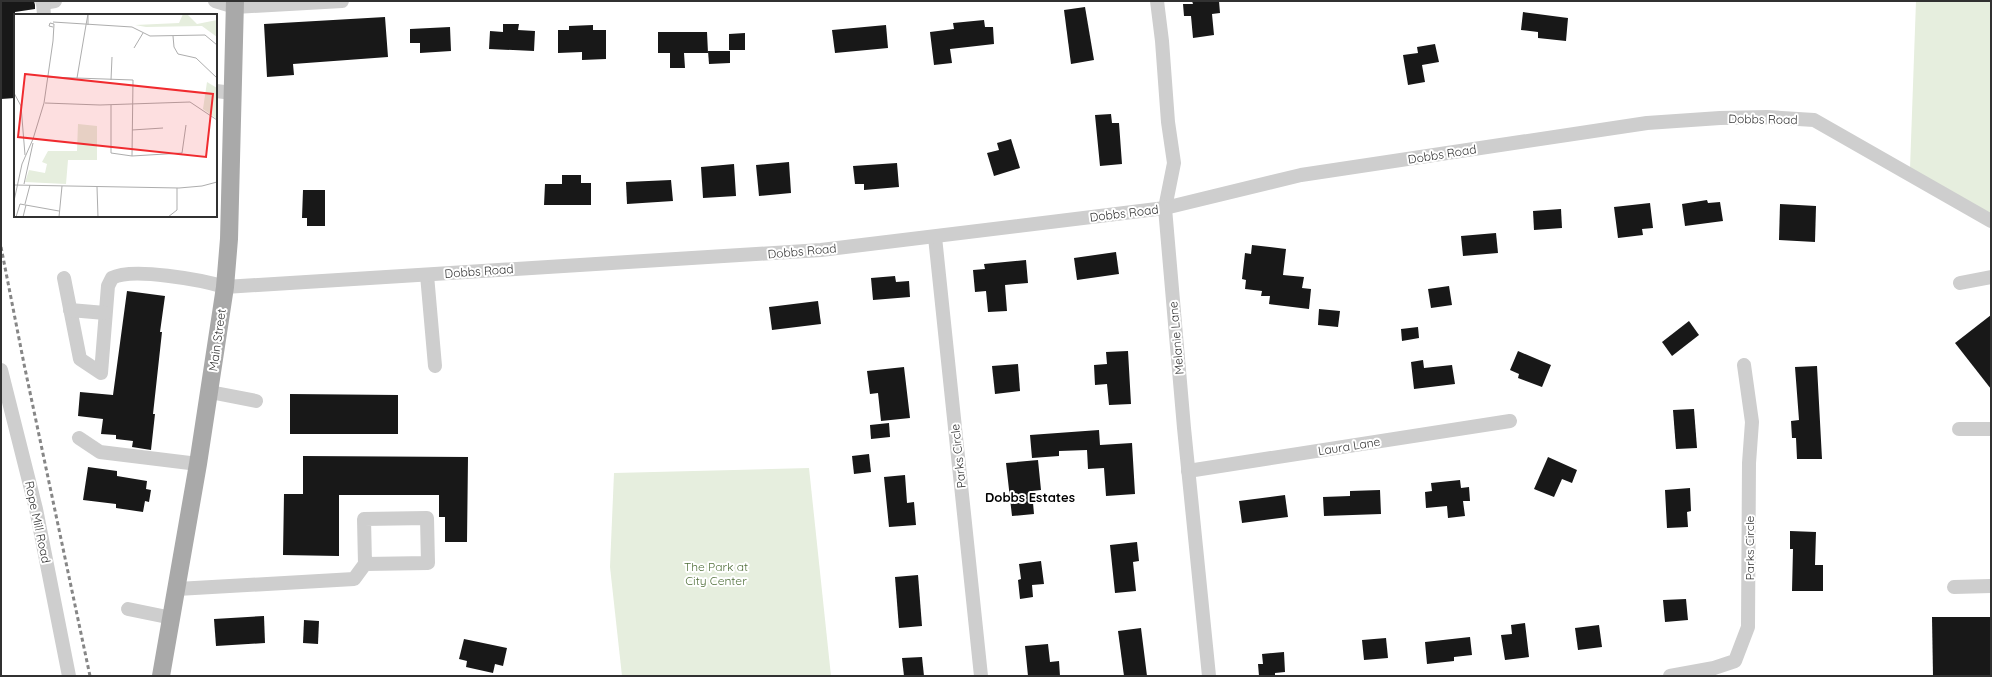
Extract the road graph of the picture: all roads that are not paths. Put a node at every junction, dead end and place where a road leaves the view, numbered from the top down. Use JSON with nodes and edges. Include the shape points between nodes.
{"nodes":[{"id":1,"x":215,"y":1,"type":"edge"},
{"id":2,"x":333,"y":1,"type":"edge"},
{"id":3,"x":1157,"y":1,"type":"edge"},
{"id":4,"x":235,"y":4,"type":"edge"},
{"id":5,"x":224,"y":92,"type":"edge"},
{"id":6,"x":1165,"y":208,"type":"junction"},
{"id":7,"x":1991,"y":221,"type":"edge"},
{"id":8,"x":935,"y":237,"type":"junction"},
{"id":9,"x":428,"y":275,"type":"junction"},
{"id":10,"x":1991,"y":277,"type":"edge"},
{"id":11,"x":64,"y":278,"type":"dead end"},
{"id":12,"x":1960,"y":283,"type":"dead end"},
{"id":13,"x":225,"y":287,"type":"junction"},
{"id":14,"x":70,"y":310,"type":"junction"},
{"id":15,"x":105,"y":313,"type":"junction"},
{"id":16,"x":1744,"y":365,"type":"dead end"},
{"id":17,"x":435,"y":366,"type":"dead end"},
{"id":18,"x":1,"y":370,"type":"edge"},
{"id":19,"x":210,"y":392,"type":"junction"},
{"id":20,"x":256,"y":401,"type":"dead end"},
{"id":21,"x":1510,"y":421,"type":"dead end"},
{"id":22,"x":1959,"y":429,"type":"dead end"},
{"id":23,"x":1991,"y":429,"type":"edge"},
{"id":24,"x":79,"y":438,"type":"dead end"},
{"id":25,"x":198,"y":464,"type":"junction"},
{"id":26,"x":1188,"y":471,"type":"junction"},
{"id":27,"x":365,"y":564,"type":"junction"},
{"id":28,"x":1991,"y":586,"type":"edge"},
{"id":29,"x":1954,"y":587,"type":"dead end"},
{"id":30,"x":177,"y":589,"type":"junction"},
{"id":31,"x":128,"y":609,"type":"dead end"},
{"id":32,"x":172,"y":618,"type":"junction"},
{"id":33,"x":69,"y":676,"type":"edge"},
{"id":34,"x":161,"y":676,"type":"edge"},
{"id":35,"x":981,"y":676,"type":"edge"},
{"id":36,"x":1209,"y":676,"type":"edge"},
{"id":37,"x":1670,"y":676,"type":"edge"}],
"edges":[{"from":1,"to":4,"type":"street"},
{"from":2,"to":4,"type":"street"},
{"from":3,"to":6,"type":"street","name":"Melanie Lane","via":[[1174,163]]},
{"from":4,"to":5,"type":"main road","name":"Main Street"},
{"from":5,"to":13,"type":"main road","name":"Main Street","via":[[229,240]]},
{"from":6,"to":7,"type":"street","name":"Dobbs Road","via":[[1301,175],[1647,123],[1767,117],[1814,120]]},
{"from":6,"to":8,"type":"street","name":"Dobbs Road"},
{"from":6,"to":26,"type":"street","name":"Melanie Lane"},
{"from":8,"to":9,"type":"street","name":"Dobbs Road","via":[[821,250]]},
{"from":8,"to":35,"type":"street","name":"Parks Circle"},
{"from":9,"to":13,"type":"street","name":"Dobbs Road"},
{"from":9,"to":17,"type":"street"},
{"from":10,"to":12,"type":"street"},
{"from":11,"to":14,"type":"street"},
{"from":13,"to":15,"type":"street","name":"Dobbs Road","via":[[204,281],[118,274],[112,278],[108,286]]},
{"from":13,"to":19,"type":"main road","name":"Main Street"},
{"from":14,"to":15,"type":"street"},
{"from":14,"to":15,"type":"street","via":[[80,359],[101,373]]},
{"from":16,"to":37,"type":"street","name":"Parks Circle","via":[[1752,422],[1749,463],[1748,627],[1735,661],[1714,668]]},
{"from":18,"to":33,"type":"street","name":"Rope Mill Road","via":[[36,509]]},
{"from":19,"to":20,"type":"street"},
{"from":19,"to":25,"type":"main road","name":"Main Street"},
{"from":21,"to":26,"type":"street","name":"Laura Lane"},
{"from":22,"to":23,"type":"street"},
{"from":24,"to":25,"type":"street","via":[[100,452]]},
{"from":25,"to":30,"type":"main road","name":"Main Street"},
{"from":26,"to":36,"type":"street","name":"Melanie Lane"},
{"from":27,"to":27,"type":"street","via":[[428,563],[427,518],[364,519]]},
{"from":27,"to":30,"type":"street","via":[[354,579]]},
{"from":28,"to":29,"type":"street"},
{"from":30,"to":32,"type":"main road","name":"Main Street"},
{"from":31,"to":32,"type":"street"},
{"from":32,"to":34,"type":"main road","name":"Main Street"}]}
